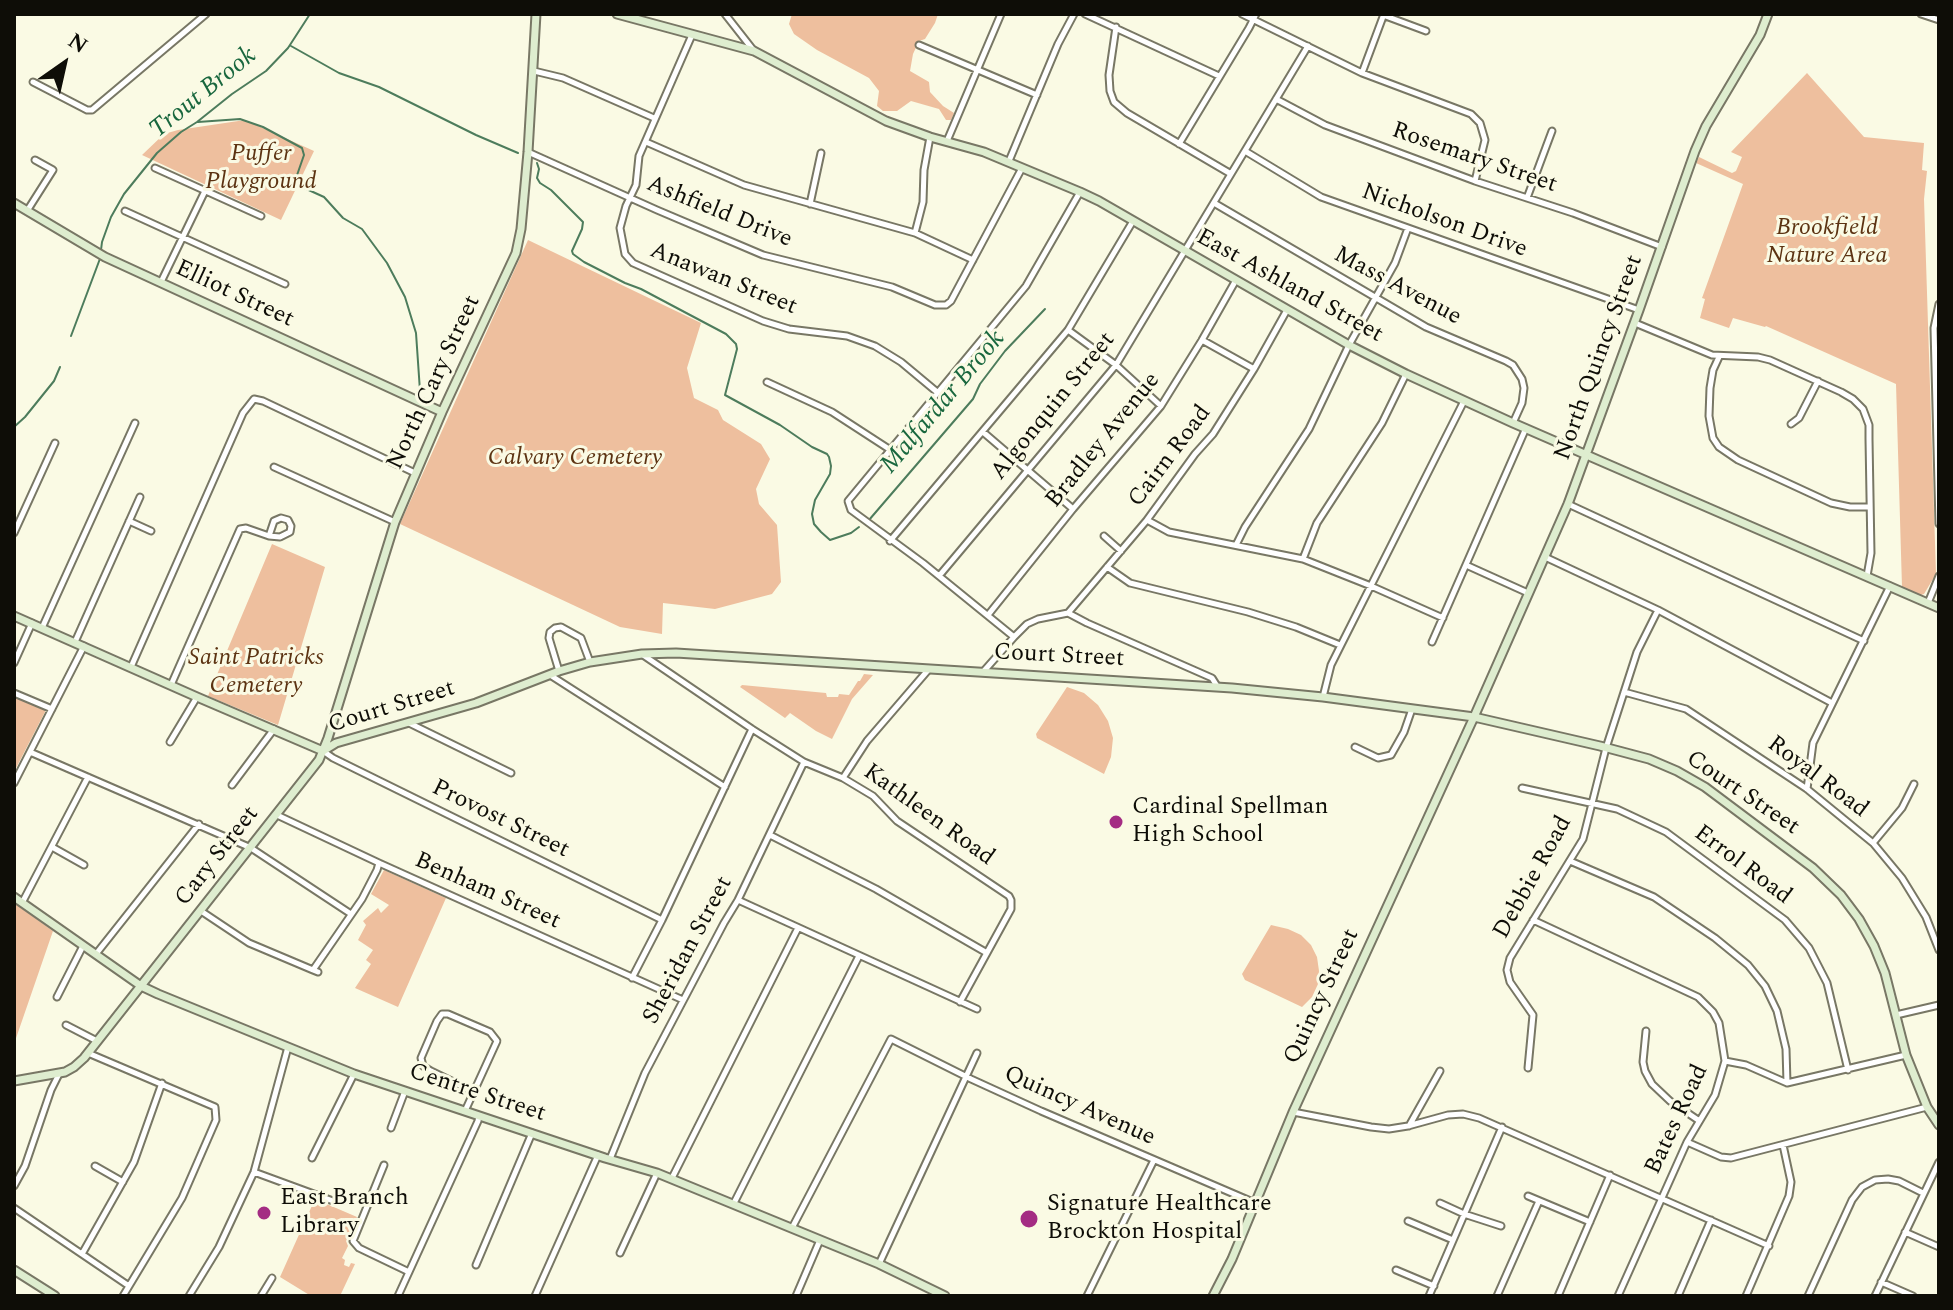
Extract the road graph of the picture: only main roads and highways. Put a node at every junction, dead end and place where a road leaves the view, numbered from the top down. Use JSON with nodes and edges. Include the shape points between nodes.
{"nodes":[{"id":1,"x":538,"y":14,"type":"edge"},
{"id":2,"x":617,"y":14,"type":"edge"},
{"id":3,"x":1768,"y":14,"type":"edge"},
{"id":4,"x":14,"y":203,"type":"edge"},
{"id":5,"x":442,"y":412,"type":"junction"},
{"id":6,"x":1587,"y":454,"type":"junction"},
{"id":7,"x":1939,"y":608,"type":"edge"},
{"id":8,"x":14,"y":616,"type":"edge"},
{"id":9,"x":1474,"y":717,"type":"junction"},
{"id":10,"x":331,"y":728,"type":"junction"},
{"id":11,"x":346,"y":741,"type":"junction"},
{"id":12,"x":323,"y":751,"type":"junction"},
{"id":13,"x":14,"y":897,"type":"edge"},
{"id":14,"x":141,"y":986,"type":"junction"},
{"id":15,"x":14,"y":1081,"type":"edge"},
{"id":16,"x":1939,"y":1125,"type":"edge"},
{"id":17,"x":14,"y":1270,"type":"edge"},
{"id":18,"x":55,"y":1296,"type":"edge"},
{"id":19,"x":945,"y":1296,"type":"edge"},
{"id":20,"x":1213,"y":1296,"type":"edge"}],
"edges":[{"from":1,"to":5,"type":"main road","name":"North Cary Street","via":[[516,253]]},
{"from":2,"to":6,"type":"main road","name":"East Ashland Street","via":[[754,51],[886,121],[1009,161],[1080,192],[1349,345]]},
{"from":3,"to":6,"type":"main road","name":"North Quincy Street","via":[[1695,151]]},
{"from":4,"to":5,"type":"main road","name":"Elliot Street","via":[[105,257]]},
{"from":5,"to":10,"type":"main road","name":"North Cary Street","via":[[395,522]]},
{"from":6,"to":7,"type":"main road","name":"East Ashland Street"},
{"from":6,"to":9,"type":"main road","name":"North Quincy Street"},
{"from":8,"to":12,"type":"main road","name":"Court Street"},
{"from":9,"to":11,"type":"main road","name":"Court Street","via":[[1217,687],[676,653],[590,662]]},
{"from":9,"to":16,"type":"main road","name":"Court Street","via":[[1649,759],[1677,771],[1827,880],[1874,946],[1906,1055]]},
{"from":9,"to":20,"type":"main road","name":"Quincy Street"},
{"from":10,"to":11,"type":"main road"},
{"from":10,"to":12,"type":"main road","name":"North Cary Street"},
{"from":11,"to":12,"type":"main road","name":"Court Street"},
{"from":12,"to":14,"type":"main road","name":"Cary Street"},
{"from":13,"to":14,"type":"main road","name":"Centre Street"},
{"from":14,"to":15,"type":"main road","name":"Cary Street","via":[[74,1067]]},
{"from":14,"to":19,"type":"main road","name":"Centre Street","via":[[354,1074],[672,1178]]},
{"from":17,"to":18,"type":"main road"}]}
